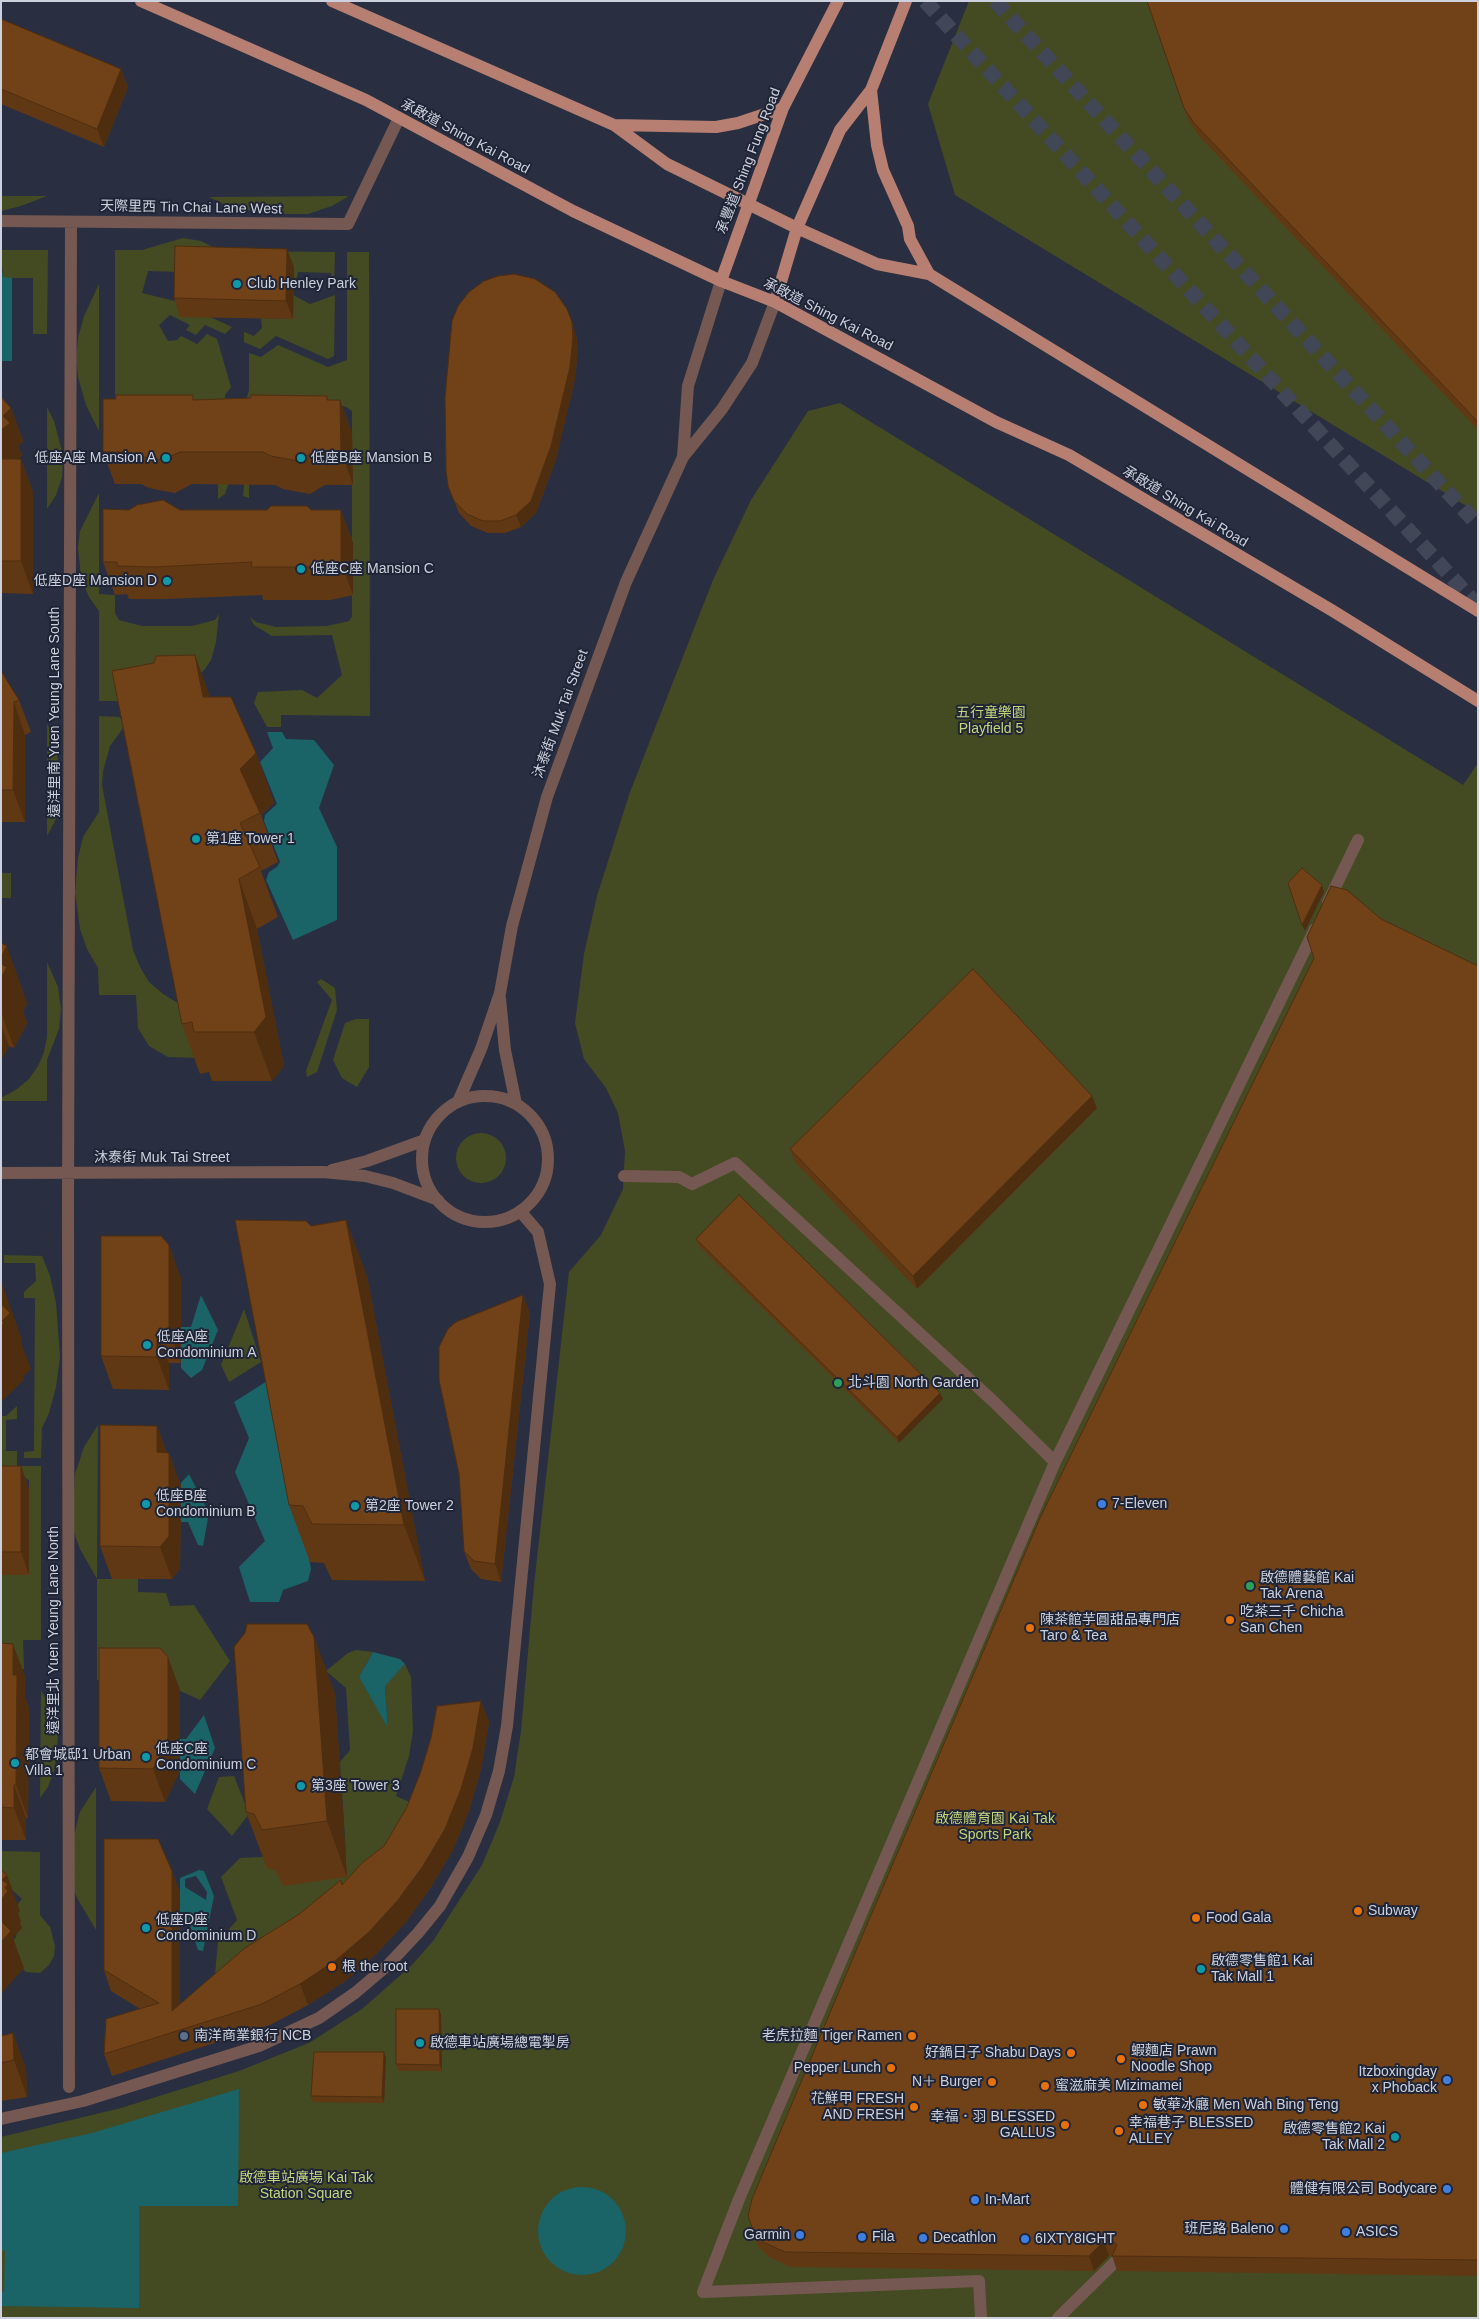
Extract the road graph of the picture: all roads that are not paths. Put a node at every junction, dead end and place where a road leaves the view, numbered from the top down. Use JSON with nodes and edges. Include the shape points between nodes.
{"nodes":[{"id":1,"x":141,"y":1,"type":"edge"},
{"id":2,"x":332,"y":1,"type":"edge"},
{"id":3,"x":838,"y":1,"type":"edge"},
{"id":4,"x":906,"y":1,"type":"edge"},
{"id":5,"x":871,"y":90,"type":"junction"},
{"id":6,"x":783,"y":108,"type":"junction"},
{"id":7,"x":399,"y":118,"type":"junction"},
{"id":8,"x":614,"y":125,"type":"junction"},
{"id":9,"x":748,"y":204,"type":"junction"},
{"id":10,"x":1,"y":221,"type":"edge"},
{"id":11,"x":72,"y":222,"type":"junction"},
{"id":12,"x":797,"y":228,"type":"junction"},
{"id":13,"x":929,"y":274,"type":"junction"},
{"id":14,"x":721,"y":281,"type":"junction"},
{"id":15,"x":775,"y":302,"type":"junction"},
{"id":16,"x":683,"y":457,"type":"junction"},
{"id":17,"x":1478,"y":611,"type":"edge"},
{"id":18,"x":1478,"y":701,"type":"edge"},
{"id":19,"x":1358,"y":840,"type":"dead end"},
{"id":20,"x":500,"y":993,"type":"junction"},
{"id":21,"x":458,"y":1102,"type":"junction"},
{"id":22,"x":516,"y":1104,"type":"junction"},
{"id":23,"x":425,"y":1140,"type":"junction"},
{"id":24,"x":323,"y":1172,"type":"junction"},
{"id":25,"x":1,"y":1173,"type":"edge"},
{"id":26,"x":69,"y":1173,"type":"junction"},
{"id":27,"x":624,"y":1176,"type":"dead end"},
{"id":28,"x":438,"y":1200,"type":"junction"},
{"id":29,"x":520,"y":1211,"type":"junction"},
{"id":30,"x":1054,"y":1462,"type":"junction"},
{"id":31,"x":70,"y":2087,"type":"dead end"},
{"id":32,"x":1,"y":2119,"type":"edge"},
{"id":33,"x":1115,"y":2262,"type":"edge"},
{"id":34,"x":981,"y":2318,"type":"edge"},
{"id":35,"x":1058,"y":2318,"type":"edge"}],
"edges":[{"from":1,"to":7,"type":"main road","name":"承啟道 Shing Kai Road","via":[[366,100]]},
{"from":2,"to":8,"type":"main road"},
{"from":3,"to":6,"type":"main road","name":"承豐道 Shing Fung Road"},
{"from":4,"to":5,"type":"main road"},
{"from":5,"to":12,"type":"main road","via":[[840,130]]},
{"from":5,"to":13,"type":"main road","via":[[883,170],[908,226],[910,240]]},
{"from":6,"to":8,"type":"main road","via":[[716,127]]},
{"from":6,"to":9,"type":"main road","name":"承豐道 Shing Fung Road"},
{"from":7,"to":11,"type":"street","name":"天際里西 Tin Chai Lane West","via":[[348,224]]},
{"from":7,"to":14,"type":"main road","name":"承啟道 Shing Kai Road","via":[[573,211]]},
{"from":8,"to":9,"type":"main road","via":[[667,164]]},
{"from":9,"to":12,"type":"main road"},
{"from":9,"to":14,"type":"main road","name":"承豐道 Shing Fung Road"},
{"from":10,"to":11,"type":"street","name":"天際里西 Tin Chai Lane West"},
{"from":11,"to":26,"type":"street","name":"遠洋里南 Yuen Yeung Lane South"},
{"from":12,"to":13,"type":"main road","via":[[877,264]]},
{"from":12,"to":15,"type":"main road"},
{"from":13,"to":17,"type":"main road"},
{"from":14,"to":15,"type":"main road","name":"承啟道 Shing Kai Road"},
{"from":14,"to":16,"type":"street","name":"沐泰街 Muk Tai Street","via":[[688,386]]},
{"from":15,"to":16,"type":"street","name":"沐泰街 Muk Tai Street","via":[[752,362],[722,409]]},
{"from":15,"to":18,"type":"main road","name":"承啟道 Shing Kai Road","via":[[996,422],[1069,455]]},
{"from":16,"to":20,"type":"street","name":"沐泰街 Muk Tai Street","via":[[626,582],[547,797],[512,926]]},
{"from":19,"to":30,"type":"street"},
{"from":20,"to":21,"type":"street","name":"沐泰街 Muk Tai Street"},
{"from":20,"to":22,"type":"street","name":"沐泰街 Muk Tai Street","via":[[505,1050]]},
{"from":21,"to":22,"type":"street","name":"沐泰街 Muk Tai Street","via":[[492,1097]]},
{"from":21,"to":23,"type":"street","name":"沐泰街 Muk Tai Street","via":[[434,1122]]},
{"from":22,"to":29,"type":"street","name":"沐泰街 Muk Tai Street","via":[[533,1119],[544,1137],[548,1160],[540,1190]]},
{"from":23,"to":24,"type":"street","name":"沐泰街 Muk Tai Street","via":[[367,1161]]},
{"from":23,"to":28,"type":"street","name":"沐泰街 Muk Tai Street","via":[[423,1172]]},
{"from":24,"to":26,"type":"street","name":"沐泰街 Muk Tai Street"},
{"from":24,"to":28,"type":"street","name":"沐泰街 Muk Tai Street","via":[[394,1183]]},
{"from":25,"to":26,"type":"street","name":"沐泰街 Muk Tai Street"},
{"from":26,"to":31,"type":"street","name":"遠洋里北 Yuen Yeung Lane North"},
{"from":27,"to":30,"type":"street","via":[[679,1176],[692,1184],[735,1163],[994,1402]]},
{"from":28,"to":29,"type":"street","name":"沐泰街 Muk Tai Street","via":[[457,1215],[480,1222],[498,1221]]},
{"from":29,"to":32,"type":"street","via":[[538,1232],[550,1284],[507,1726],[489,1806],[468,1857],[440,1906],[388,1965],[319,2018],[259,2046],[83,2101]]},
{"from":30,"to":34,"type":"street","via":[[703,2292],[979,2281]]},
{"from":33,"to":35,"type":"street"}]}
